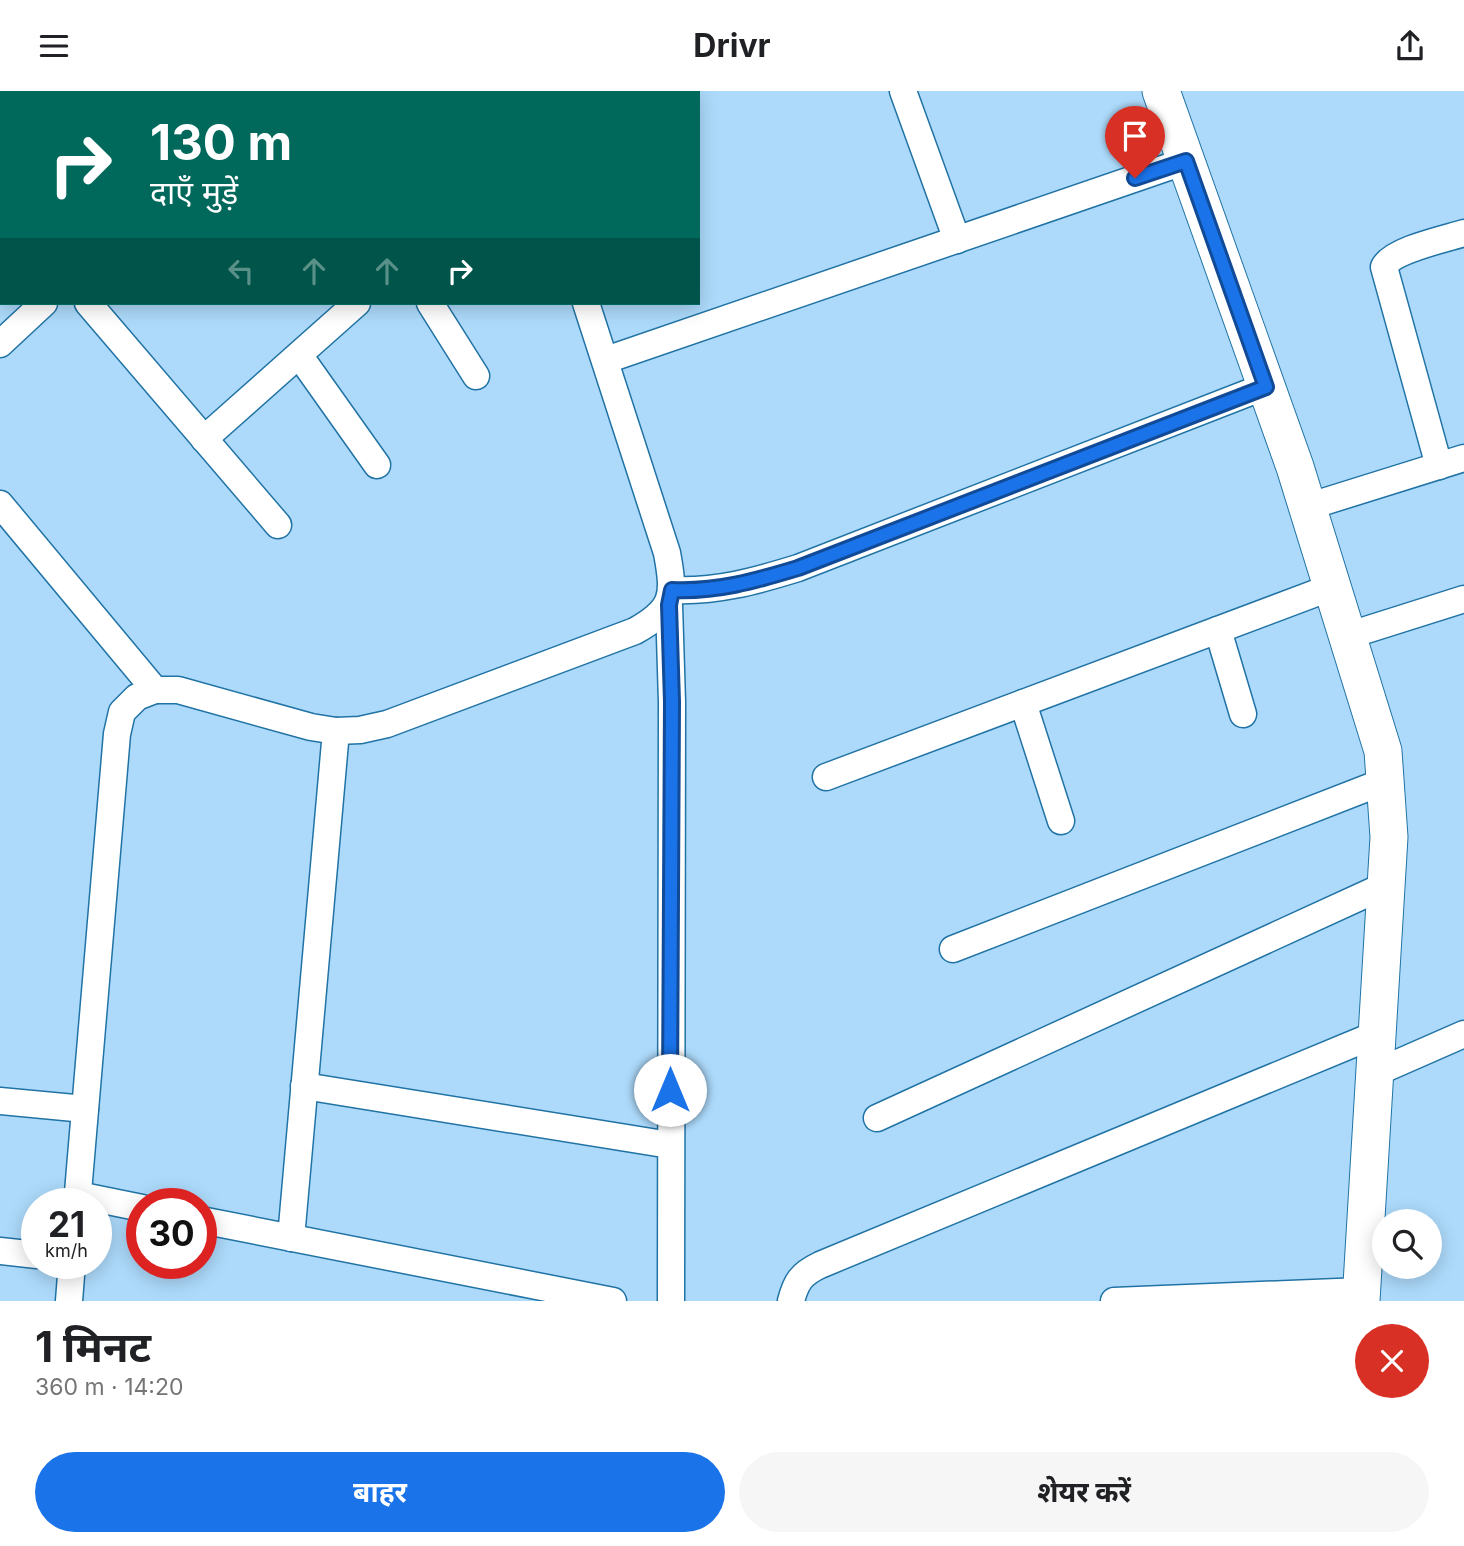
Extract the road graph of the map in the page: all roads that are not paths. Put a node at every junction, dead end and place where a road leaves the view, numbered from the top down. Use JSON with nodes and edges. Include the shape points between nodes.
{"nodes":[{"id":1,"x":903,"y":91,"type":"edge"},
{"id":2,"x":1161,"y":91,"type":"edge"},
{"id":3,"x":1186,"y":161,"type":"junction"},
{"id":4,"x":1464,"y":233,"type":"edge"},
{"id":5,"x":957,"y":240,"type":"junction"},
{"id":6,"x":42,"y":305,"type":"edge"},
{"id":7,"x":90,"y":305,"type":"edge"},
{"id":8,"x":354,"y":305,"type":"edge"},
{"id":9,"x":431,"y":305,"type":"edge"},
{"id":10,"x":587,"y":305,"type":"edge"},
{"id":11,"x":0,"y":344,"type":"edge"},
{"id":12,"x":299,"y":355,"type":"junction"},
{"id":13,"x":606,"y":360,"type":"junction"},
{"id":14,"x":476,"y":376,"type":"dead end"},
{"id":15,"x":1266,"y":387,"type":"junction"},
{"id":16,"x":204,"y":439,"type":"junction"},
{"id":17,"x":1464,"y":458,"type":"edge"},
{"id":18,"x":377,"y":465,"type":"dead end"},
{"id":19,"x":1439,"y":466,"type":"junction"},
{"id":20,"x":0,"y":504,"type":"edge"},
{"id":21,"x":1307,"y":507,"type":"junction"},
{"id":22,"x":278,"y":525,"type":"dead end"},
{"id":23,"x":1332,"y":587,"type":"junction"},
{"id":24,"x":671,"y":597,"type":"junction"},
{"id":25,"x":1464,"y":599,"type":"edge"},
{"id":26,"x":1218,"y":630,"type":"junction"},
{"id":27,"x":1347,"y":635,"type":"junction"},
{"id":28,"x":155,"y":690,"type":"junction"},
{"id":29,"x":1023,"y":703,"type":"junction"},
{"id":30,"x":1243,"y":714,"type":"dead end"},
{"id":31,"x":337,"y":731,"type":"junction"},
{"id":32,"x":826,"y":777,"type":"dead end"},
{"id":33,"x":1385,"y":781,"type":"junction"},
{"id":34,"x":1060,"y":821,"type":"dead end"},
{"id":35,"x":1386,"y":885,"type":"junction"},
{"id":36,"x":953,"y":949,"type":"dead end"},
{"id":37,"x":1377,"y":1034,"type":"junction"},
{"id":38,"x":1464,"y":1034,"type":"edge"},
{"id":39,"x":1375,"y":1073,"type":"junction"},
{"id":40,"x":304,"y":1086,"type":"junction"},
{"id":41,"x":0,"y":1101,"type":"edge"},
{"id":42,"x":85,"y":1109,"type":"junction"},
{"id":43,"x":877,"y":1118,"type":"dead end"},
{"id":44,"x":670,"y":1145,"type":"junction"},
{"id":45,"x":78,"y":1188,"type":"edge"},
{"id":46,"x":217,"y":1223,"type":"edge"},
{"id":47,"x":290,"y":1238,"type":"junction"},
{"id":48,"x":0,"y":1251,"type":"edge"},
{"id":49,"x":21,"y":1253,"type":"edge"},
{"id":50,"x":71,"y":1279,"type":"edge"},
{"id":51,"x":1362,"y":1296,"type":"edge"},
{"id":52,"x":69,"y":1301,"type":"edge"},
{"id":53,"x":613,"y":1301,"type":"edge"},
{"id":54,"x":671,"y":1301,"type":"edge"},
{"id":55,"x":791,"y":1301,"type":"edge"},
{"id":56,"x":1114,"y":1301,"type":"edge"}],
"edges":[{"from":1,"to":5,"type":"street"},
{"from":2,"to":3,"type":"street"},
{"from":3,"to":5,"type":"street"},
{"from":3,"to":15,"type":"street"},
{"from":4,"to":19,"type":"street","via":[[1399,254],[1384,267]]},
{"from":5,"to":13,"type":"street"},
{"from":6,"to":11,"type":"street"},
{"from":7,"to":16,"type":"street"},
{"from":8,"to":12,"type":"street"},
{"from":9,"to":14,"type":"street"},
{"from":10,"to":13,"type":"street"},
{"from":12,"to":16,"type":"street"},
{"from":12,"to":18,"type":"street"},
{"from":13,"to":24,"type":"street","via":[[667,553]]},
{"from":15,"to":21,"type":"street"},
{"from":15,"to":24,"type":"street","via":[[798,568]]},
{"from":16,"to":22,"type":"street"},
{"from":17,"to":19,"type":"street"},
{"from":19,"to":21,"type":"street"},
{"from":20,"to":28,"type":"street"},
{"from":21,"to":23,"type":"street"},
{"from":23,"to":26,"type":"street"},
{"from":23,"to":27,"type":"street"},
{"from":24,"to":31,"type":"street","via":[[656,619],[635,631],[387,724]]},
{"from":24,"to":44,"type":"street"},
{"from":25,"to":27,"type":"street"},
{"from":26,"to":29,"type":"street"},
{"from":26,"to":30,"type":"street"},
{"from":27,"to":33,"type":"street","via":[[1383,751]]},
{"from":28,"to":31,"type":"street","via":[[178,690]]},
{"from":28,"to":42,"type":"street","via":[[136,697],[122,712],[117,734]]},
{"from":29,"to":32,"type":"street"},
{"from":29,"to":34,"type":"street"},
{"from":31,"to":40,"type":"street"},
{"from":33,"to":35,"type":"street"},
{"from":33,"to":36,"type":"street"},
{"from":35,"to":37,"type":"street"},
{"from":35,"to":43,"type":"street"},
{"from":37,"to":39,"type":"street"},
{"from":37,"to":55,"type":"street","via":[[808,1271],[797,1280]]},
{"from":38,"to":39,"type":"street"},
{"from":39,"to":51,"type":"street"},
{"from":40,"to":44,"type":"street"},
{"from":40,"to":47,"type":"street"},
{"from":41,"to":42,"type":"street"},
{"from":42,"to":45,"type":"street"},
{"from":44,"to":54,"type":"street"},
{"from":46,"to":47,"type":"street"},
{"from":47,"to":53,"type":"street"},
{"from":48,"to":49,"type":"street"},
{"from":50,"to":52,"type":"street"},
{"from":51,"to":56,"type":"street"}]}
